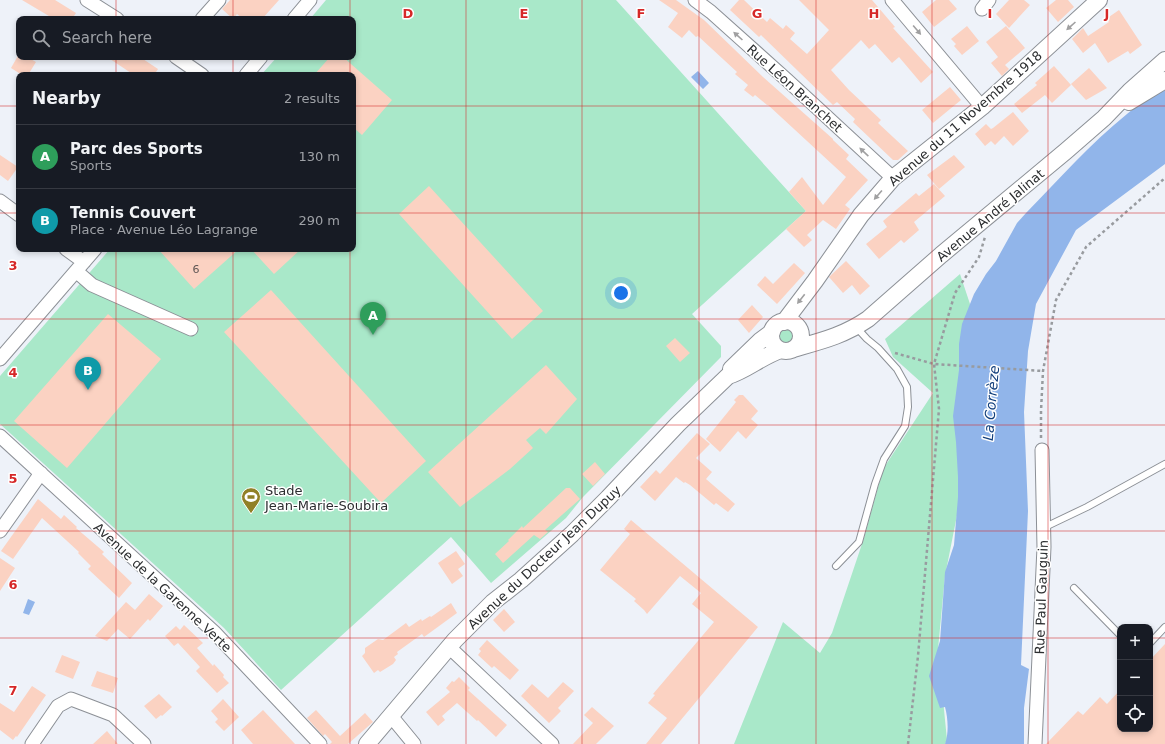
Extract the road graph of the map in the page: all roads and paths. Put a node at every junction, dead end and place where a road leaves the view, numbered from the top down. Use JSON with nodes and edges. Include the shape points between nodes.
{"nodes":[{"id":1,"x":86,"y":0,"type":"edge"},
{"id":2,"x":219,"y":0,"type":"edge"},
{"id":3,"x":310,"y":0,"type":"edge"},
{"id":4,"x":695,"y":0,"type":"edge"},
{"id":5,"x":892,"y":0,"type":"edge"},
{"id":6,"x":1100,"y":0,"type":"edge"},
{"id":7,"x":112,"y":16,"type":"edge"},
{"id":8,"x":205,"y":16,"type":"edge"},
{"id":9,"x":297,"y":16,"type":"edge"},
{"id":10,"x":180,"y":60,"type":"edge"},
{"id":11,"x":258,"y":60,"type":"edge"},
{"id":12,"x":1165,"y":60,"type":"edge"},
{"id":13,"x":198,"y":72,"type":"edge"},
{"id":14,"x":248,"y":72,"type":"edge"},
{"id":15,"x":1165,"y":80,"type":"edge"},
{"id":16,"x":982,"y":107,"type":"junction"},
{"id":17,"x":1104,"y":118,"type":"junction"},
{"id":18,"x":893,"y":178,"type":"junction"},
{"id":19,"x":1165,"y":178,"type":"edge"},
{"id":20,"x":0,"y":201,"type":"edge"},
{"id":21,"x":16,"y":213,"type":"edge"},
{"id":22,"x":986,"y":234,"type":"dead end"},
{"id":23,"x":68,"y":252,"type":"edge"},
{"id":24,"x":92,"y":252,"type":"edge"},
{"id":25,"x":80,"y":267,"type":"junction"},
{"id":26,"x":875,"y":312,"type":"junction"},
{"id":27,"x":778,"y":327,"type":"junction"},
{"id":28,"x":856,"y":327,"type":"junction"},
{"id":29,"x":192,"y":329,"type":"dead end"},
{"id":30,"x":799,"y":329,"type":"junction"},
{"id":31,"x":878,"y":348,"type":"junction"},
{"id":32,"x":787,"y":350,"type":"junction"},
{"id":33,"x":0,"y":359,"type":"edge"},
{"id":34,"x":934,"y":364,"type":"junction"},
{"id":35,"x":1043,"y":371,"type":"junction"},
{"id":36,"x":728,"y":376,"type":"junction"},
{"id":37,"x":0,"y":436,"type":"edge"},
{"id":38,"x":1042,"y":450,"type":"joint"},
{"id":39,"x":1165,"y":464,"type":"edge"},
{"id":40,"x":41,"y":473,"type":"junction"},
{"id":41,"x":1043,"y":528,"type":"junction"},
{"id":42,"x":0,"y":531,"type":"edge"},
{"id":43,"x":836,"y":566,"type":"dead end"},
{"id":44,"x":1074,"y":588,"type":"dead end"},
{"id":45,"x":1165,"y":627,"type":"edge"},
{"id":46,"x":1117,"y":632,"type":"edge"},
{"id":47,"x":1153,"y":639,"type":"edge"},
{"id":48,"x":449,"y":647,"type":"junction"},
{"id":49,"x":391,"y":716,"type":"junction"},
{"id":50,"x":32,"y":744,"type":"edge"},
{"id":51,"x":144,"y":744,"type":"edge"},
{"id":52,"x":320,"y":744,"type":"edge"},
{"id":53,"x":367,"y":744,"type":"edge"},
{"id":54,"x":414,"y":744,"type":"edge"},
{"id":55,"x":552,"y":744,"type":"edge"},
{"id":56,"x":908,"y":744,"type":"edge"},
{"id":57,"x":1035,"y":744,"type":"edge"}],
"edges":[{"from":1,"to":7,"type":"street"},
{"from":2,"to":8,"type":"street"},
{"from":3,"to":9,"type":"street"},
{"from":18,"to":4,"type":"street","name":"Rue Léon Branchet","one_way":true,"via":[[787,80]]},
{"from":5,"to":16,"type":"street","one_way":true},
{"from":6,"to":16,"type":"street","name":"Avenue du 11 Novembre 1918","one_way":true},
{"from":10,"to":13,"type":"street"},
{"from":11,"to":14,"type":"street"},
{"from":12,"to":17,"type":"street","name":"Avenue André Jalinat"},
{"from":15,"to":17,"type":"street","name":"Avenue André Jalinat"},
{"from":16,"to":18,"type":"street","name":"Avenue du 11 Novembre 1918"},
{"from":17,"to":26,"type":"street","name":"Avenue André Jalinat"},
{"from":18,"to":27,"type":"street","name":"Avenue du 11 Novembre 1918","one_way":true,"via":[[861,215],[815,281]]},
{"from":19,"to":35,"type":"path","via":[[1086,247],[1056,300]]},
{"from":20,"to":21,"type":"street"},
{"from":22,"to":34,"type":"path","via":[[978,257],[954,293]]},
{"from":23,"to":25,"type":"street"},
{"from":24,"to":25,"type":"street"},
{"from":25,"to":29,"type":"street","via":[[92,285]]},
{"from":25,"to":33,"type":"street"},
{"from":26,"to":28,"type":"street","name":"Avenue André Jalinat"},
{"from":26,"to":30,"type":"street","name":"Avenue André Jalinat","via":[[864,314],[823,332],[814,334]]},
{"from":27,"to":30,"type":"street","via":[[792,323]]},
{"from":27,"to":32,"type":"street","via":[[771,336],[774,345]]},
{"from":27,"to":36,"type":"street","name":"Avenue du Docteur Jean Dupuy","via":[[730,370]]},
{"from":28,"to":31,"type":"lane"},
{"from":28,"to":32,"type":"street","name":"Avenue André Jalinat","via":[[834,338]]},
{"from":30,"to":32,"type":"street","via":[[799,343]]},
{"from":31,"to":34,"type":"path"},
{"from":31,"to":43,"type":"lane","via":[[897,369],[907,387],[908,407],[905,426],[884,458],[859,542]]},
{"from":32,"to":36,"type":"street","name":"Avenue du Docteur Jean Dupuy","via":[[771,353],[736,374]]},
{"from":34,"to":35,"type":"path"},
{"from":34,"to":56,"type":"path","via":[[938,409],[918,656]]},
{"from":35,"to":38,"type":"path"},
{"from":36,"to":48,"type":"street","name":"Avenue du Docteur Jean Dupuy","via":[[572,534],[522,580],[493,602]]},
{"from":37,"to":40,"type":"street","name":"Avenue de la Garenne Verte"},
{"from":38,"to":41,"type":"street","name":"Rue Paul Gauguin"},
{"from":39,"to":41,"type":"lane"},
{"from":40,"to":42,"type":"street"},
{"from":40,"to":52,"type":"street","name":"Avenue de la Garenne Verte","via":[[214,632]]},
{"from":41,"to":57,"type":"street","name":"Rue Paul Gauguin"},
{"from":44,"to":46,"type":"lane"},
{"from":45,"to":47,"type":"lane"},
{"from":48,"to":49,"type":"street","name":"Avenue du Docteur Jean Dupuy"},
{"from":48,"to":55,"type":"street"},
{"from":49,"to":53,"type":"street","name":"Avenue du Docteur Jean Dupuy"},
{"from":49,"to":54,"type":"street"},
{"from":50,"to":51,"type":"street","via":[[58,706],[72,699],[113,715]]}]}
